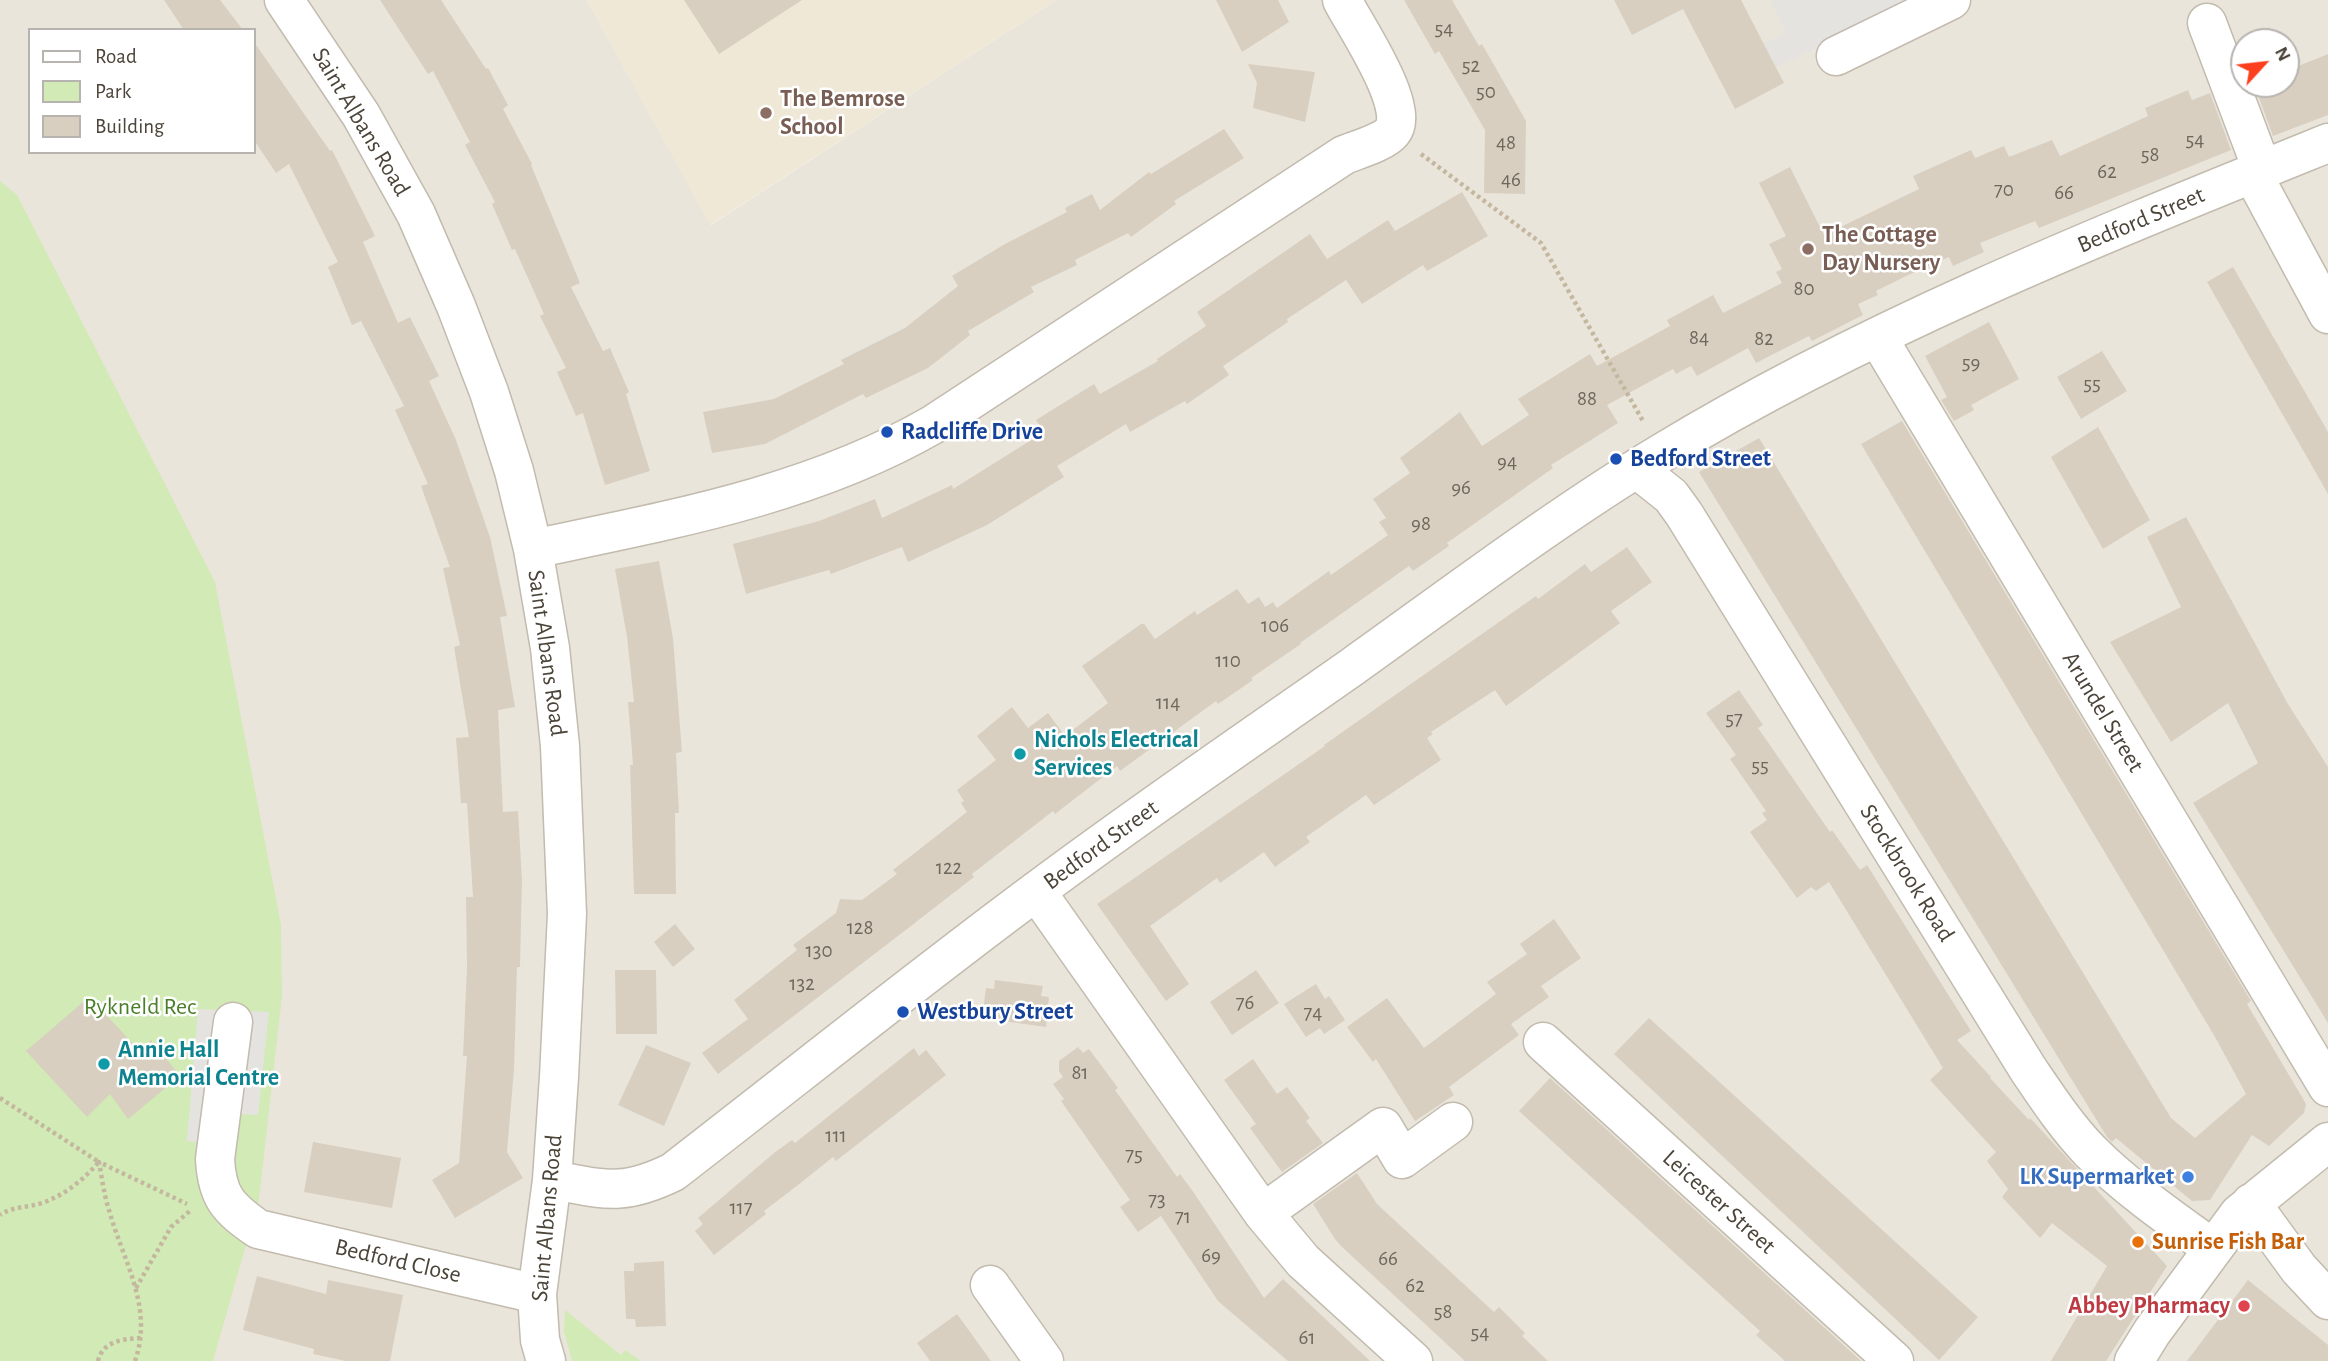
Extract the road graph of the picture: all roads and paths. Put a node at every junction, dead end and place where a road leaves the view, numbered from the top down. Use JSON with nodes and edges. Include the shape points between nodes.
{"nodes":[{"id":1,"x":284,"y":0,"type":"edge"},
{"id":2,"x":1342,"y":0,"type":"edge"},
{"id":3,"x":1951,"y":0,"type":"edge"},
{"id":4,"x":2207,"y":23,"type":"dead end"},
{"id":5,"x":1836,"y":56,"type":"dead end"},
{"id":6,"x":1392,"y":132,"type":"junction"},
{"id":7,"x":2328,"y":143,"type":"edge"},
{"id":8,"x":2257,"y":171,"type":"junction"},
{"id":9,"x":2328,"y":314,"type":"edge"},
{"id":10,"x":1878,"y":338,"type":"junction"},
{"id":11,"x":1649,"y":461,"type":"junction"},
{"id":12,"x":533,"y":549,"type":"junction"},
{"id":13,"x":1036,"y":891,"type":"junction"},
{"id":14,"x":233,"y":1022,"type":"dead end"},
{"id":15,"x":1543,"y":1042,"type":"dead end"},
{"id":16,"x":2328,"y":1087,"type":"edge"},
{"id":17,"x":0,"y":1098,"type":"edge"},
{"id":18,"x":1453,"y":1122,"type":"dead end"},
{"id":19,"x":2328,"y":1142,"type":"edge"},
{"id":20,"x":99,"y":1162,"type":"junction"},
{"id":21,"x":552,"y":1180,"type":"junction"},
{"id":22,"x":2251,"y":1203,"type":"junction"},
{"id":23,"x":1263,"y":1213,"type":"junction"},
{"id":24,"x":0,"y":1215,"type":"edge"},
{"id":25,"x":2212,"y":1248,"type":"junction"},
{"id":26,"x":990,"y":1285,"type":"dead end"},
{"id":27,"x":136,"y":1288,"type":"junction"},
{"id":28,"x":537,"y":1294,"type":"junction"},
{"id":29,"x":2328,"y":1300,"type":"edge"},
{"id":30,"x":141,"y":1338,"type":"junction"},
{"id":31,"x":98,"y":1361,"type":"edge"},
{"id":32,"x":135,"y":1361,"type":"edge"},
{"id":33,"x":546,"y":1361,"type":"edge"},
{"id":34,"x":1044,"y":1361,"type":"edge"},
{"id":35,"x":1413,"y":1361,"type":"edge"},
{"id":36,"x":1894,"y":1361,"type":"edge"},
{"id":37,"x":2134,"y":1361,"type":"edge"}],
"edges":[{"from":1,"to":12,"type":"street","name":"Saint Albans Road","via":[[362,115],[416,215],[489,392]]},
{"from":2,"to":6,"type":"street","via":[[1392,94],[1396,122]]},
{"from":3,"to":5,"type":"street"},
{"from":4,"to":8,"type":"street"},
{"from":6,"to":11,"type":"path","via":[[1541,243]]},
{"from":6,"to":12,"type":"street","via":[[1344,155],[902,443],[774,492]]},
{"from":7,"to":8,"type":"street","name":"Bedford Street"},
{"from":8,"to":9,"type":"street"},
{"from":8,"to":10,"type":"street","name":"Bedford Street","via":[[2032,265]]},
{"from":10,"to":11,"type":"street","name":"Bedford Street"},
{"from":10,"to":16,"type":"street","name":"Arundel Street"},
{"from":11,"to":13,"type":"street","name":"Bedford Street"},
{"from":11,"to":25,"type":"street","name":"Stockbrook Road","via":[[2057,1111],[2090,1150],[2146,1201]]},
{"from":12,"to":21,"type":"street","name":"Saint Albans Road","via":[[550,648],[567,914]]},
{"from":13,"to":21,"type":"street","name":"Bedford Street","via":[[673,1172],[611,1190]]},
{"from":13,"to":23,"type":"street"},
{"from":14,"to":28,"type":"street","name":"Bedford Close","via":[[215,1159],[216,1182],[239,1216],[258,1229]]},
{"from":15,"to":36,"type":"street","name":"Leicester Street"},
{"from":17,"to":20,"type":"path"},
{"from":18,"to":23,"type":"street","via":[[1402,1159],[1382,1127]]},
{"from":19,"to":22,"type":"street"},
{"from":20,"to":24,"type":"path","via":[[64,1192]]},
{"from":20,"to":27,"type":"path","via":[[109,1210]]},
{"from":20,"to":27,"type":"path","via":[[194,1208],[171,1227]]},
{"from":21,"to":28,"type":"street","name":"Saint Albans Road"},
{"from":22,"to":25,"type":"street"},
{"from":22,"to":29,"type":"street"},
{"from":23,"to":35,"type":"street","via":[[1303,1261]]},
{"from":25,"to":37,"type":"street"},
{"from":26,"to":34,"type":"street"},
{"from":27,"to":30,"type":"path"},
{"from":28,"to":33,"type":"street","name":"Saint Albans Road"},
{"from":30,"to":31,"type":"path","via":[[111,1343]]},
{"from":30,"to":32,"type":"path"}]}
